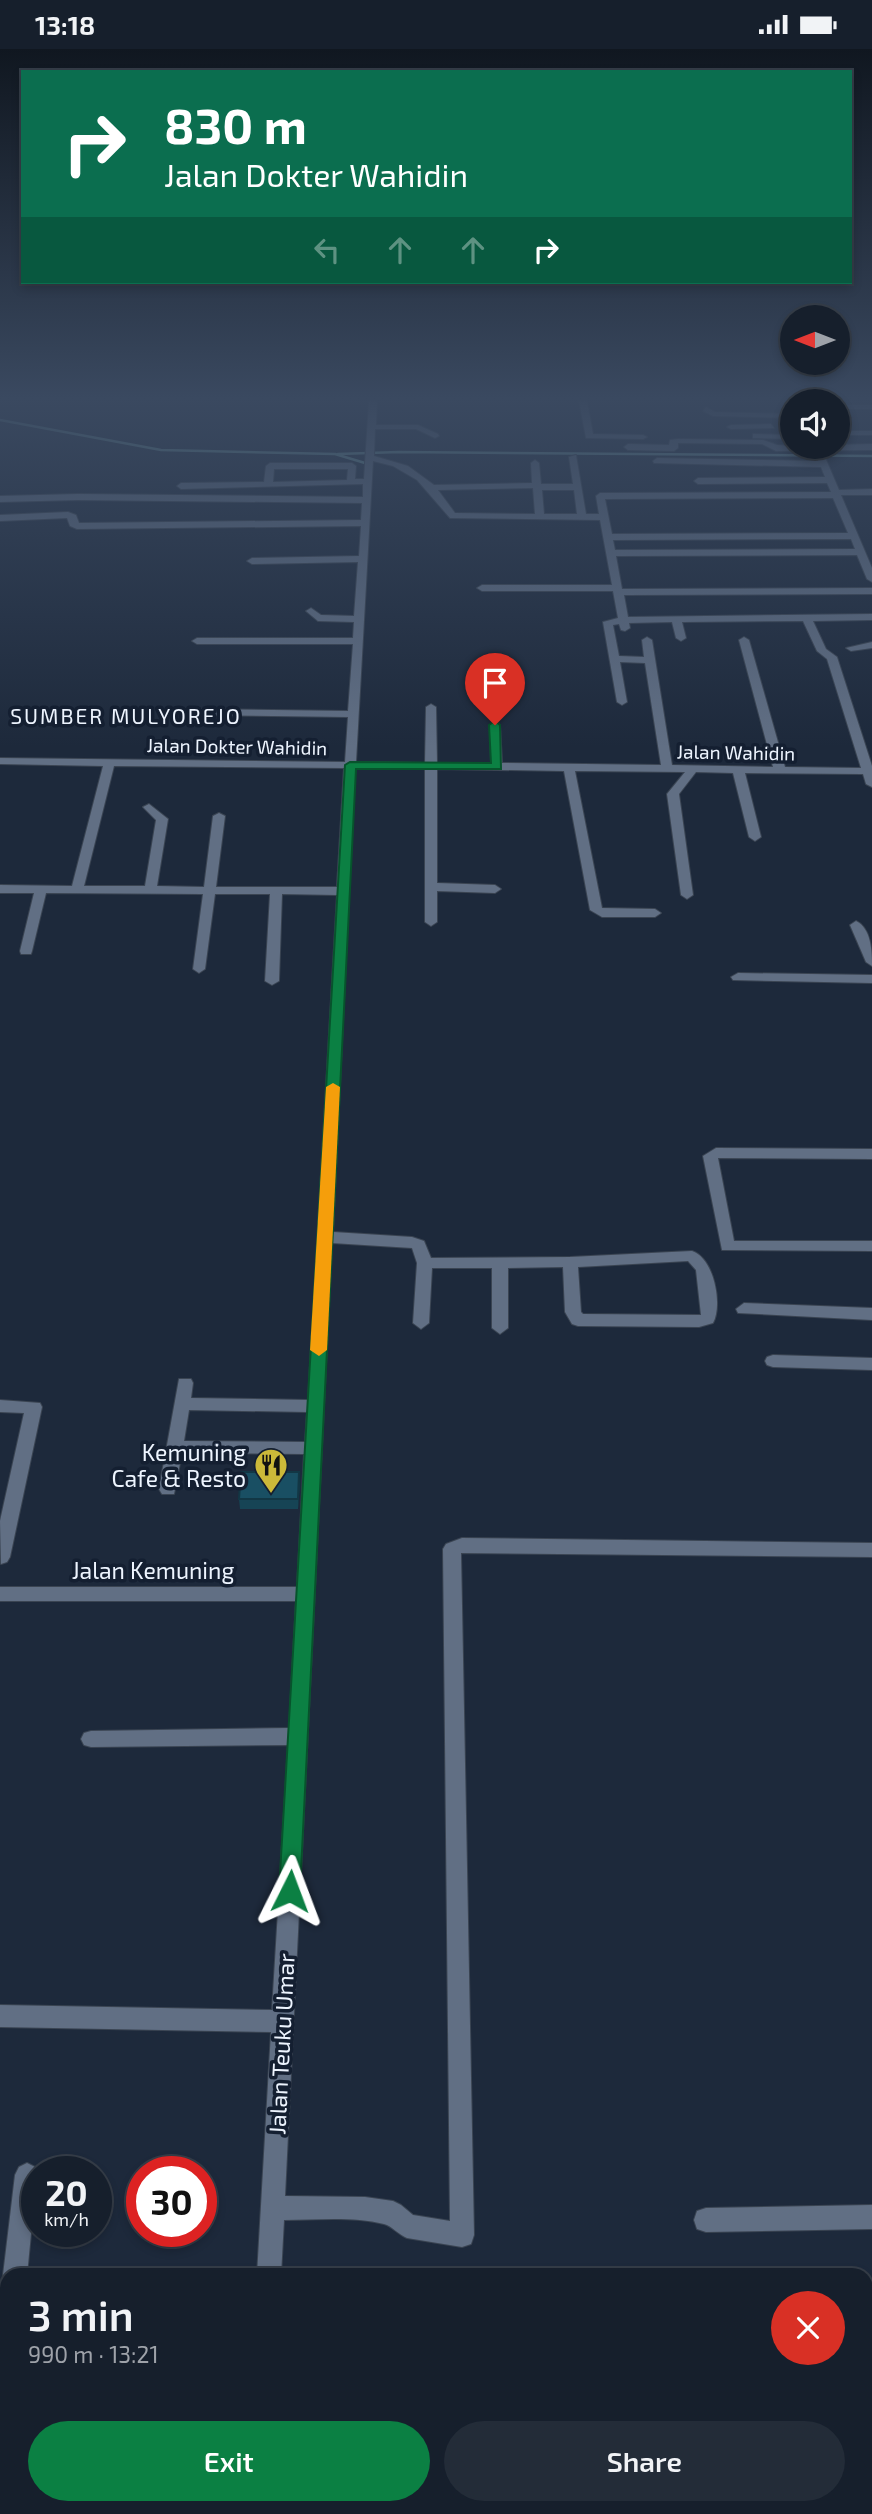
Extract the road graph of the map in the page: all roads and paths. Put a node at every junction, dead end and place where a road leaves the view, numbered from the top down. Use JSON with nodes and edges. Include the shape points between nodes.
{"nodes":[{"id":1,"x":45,"y":516,"type":"edge"},
{"id":2,"x":71,"y":516,"type":"edge"},
{"id":3,"x":366,"y":516,"type":"edge"},
{"id":4,"x":845,"y":516,"type":"edge"},
{"id":5,"x":540,"y":517,"type":"edge"},
{"id":6,"x":582,"y":517,"type":"joint"},
{"id":7,"x":603,"y":517,"type":"joint"},
{"id":8,"x":0,"y":518,"type":"edge"},
{"id":9,"x":366,"y":523,"type":"junction"},
{"id":10,"x":607,"y":537,"type":"junction"},
{"id":11,"x":857,"y":544,"type":"junction"},
{"id":12,"x":872,"y":544,"type":"edge"},
{"id":13,"x":610,"y":553,"type":"junction"},
{"id":14,"x":363,"y":559,"type":"junction"},
{"id":15,"x":252,"y":561,"type":"dead end"},
{"id":16,"x":870,"y":567,"type":"edge"},
{"id":17,"x":872,"y":579,"type":"edge"},
{"id":18,"x":482,"y":588,"type":"dead end"},
{"id":19,"x":617,"y":590,"type":"junction"},
{"id":20,"x":872,"y":591,"type":"edge"},
{"id":21,"x":311,"y":611,"type":"dead end"},
{"id":22,"x":872,"y":617,"type":"edge"},
{"id":23,"x":807,"y":618,"type":"junction"},
{"id":24,"x":360,"y":619,"type":"junction"},
{"id":25,"x":676,"y":619,"type":"junction"},
{"id":26,"x":624,"y":623,"type":"junction"},
{"id":27,"x":681,"y":638,"type":"dead end"},
{"id":28,"x":647,"y":639,"type":"dead end"},
{"id":29,"x":744,"y":640,"type":"dead end"},
{"id":30,"x":197,"y":641,"type":"dead end"},
{"id":31,"x":358,"y":641,"type":"junction"},
{"id":32,"x":872,"y":645,"type":"edge"},
{"id":33,"x":851,"y":649,"type":"dead end"},
{"id":34,"x":615,"y":659,"type":"junction"},
{"id":35,"x":650,"y":660,"type":"junction"},
{"id":36,"x":622,"y":702,"type":"dead end"},
{"id":37,"x":432,"y":707,"type":"dead end"},
{"id":38,"x":190,"y":712,"type":"dead end"},
{"id":39,"x":354,"y":714,"type":"junction"},
{"id":40,"x":495,"y":725,"type":"dead end"},
{"id":41,"x":0,"y":761,"type":"edge"},
{"id":42,"x":109,"y":762,"type":"junction"},
{"id":43,"x":350,"y":765,"type":"junction"},
{"id":44,"x":433,"y":766,"type":"junction"},
{"id":45,"x":497,"y":767,"type":"junction"},
{"id":46,"x":569,"y":768,"type":"junction"},
{"id":47,"x":600,"y":768,"type":"joint"},
{"id":48,"x":667,"y":769,"type":"junction"},
{"id":49,"x":693,"y":769,"type":"junction"},
{"id":50,"x":738,"y":769,"type":"junction"},
{"id":51,"x":780,"y":770,"type":"junction"},
{"id":52,"x":870,"y":771,"type":"edge"},
{"id":53,"x":872,"y":784,"type":"edge"},
{"id":54,"x":149,"y":807,"type":"dead end"},
{"id":55,"x":219,"y":816,"type":"dead end"},
{"id":56,"x":755,"y":837,"type":"dead end"},
{"id":57,"x":432,"y":887,"type":"junction"},
{"id":58,"x":495,"y":888,"type":"dead end"},
{"id":59,"x":0,"y":889,"type":"edge"},
{"id":60,"x":41,"y":889,"type":"junction"},
{"id":61,"x":77,"y":889,"type":"junction"},
{"id":62,"x":150,"y":890,"type":"junction"},
{"id":63,"x":211,"y":890,"type":"junction"},
{"id":64,"x":276,"y":890,"type":"junction"},
{"id":65,"x":344,"y":891,"type":"junction"},
{"id":66,"x":687,"y":895,"type":"dead end"},
{"id":67,"x":655,"y":913,"type":"dead end"},
{"id":68,"x":431,"y":922,"type":"dead end"},
{"id":69,"x":856,"y":925,"type":"dead end"},
{"id":70,"x":26,"y":951,"type":"dead end"},
{"id":71,"x":872,"y":962,"type":"edge"},
{"id":72,"x":199,"y":969,"type":"dead end"},
{"id":73,"x":738,"y":977,"type":"dead end"},
{"id":74,"x":872,"y":979,"type":"edge"},
{"id":75,"x":272,"y":981,"type":"dead end"},
{"id":76,"x":872,"y":1154,"type":"edge"},
{"id":77,"x":325,"y":1237,"type":"junction"},
{"id":78,"x":872,"y":1246,"type":"edge"},
{"id":79,"x":500,"y":1262,"type":"junction"},
{"id":80,"x":570,"y":1262,"type":"junction"},
{"id":81,"x":425,"y":1263,"type":"junction"},
{"id":82,"x":744,"y":1309,"type":"dead end"},
{"id":83,"x":872,"y":1314,"type":"edge"},
{"id":84,"x":421,"y":1323,"type":"dead end"},
{"id":85,"x":500,"y":1328,"type":"dead end"},
{"id":86,"x":773,"y":1361,"type":"dead end"},
{"id":87,"x":872,"y":1364,"type":"edge"},
{"id":88,"x":185,"y":1383,"type":"dead end"},
{"id":89,"x":181,"y":1404,"type":"junction"},
{"id":90,"x":0,"y":1406,"type":"edge"},
{"id":91,"x":316,"y":1406,"type":"junction"},
{"id":92,"x":174,"y":1447,"type":"junction"},
{"id":93,"x":313,"y":1448,"type":"junction"},
{"id":94,"x":168,"y":1489,"type":"dead end"},
{"id":95,"x":872,"y":1550,"type":"edge"},
{"id":96,"x":1,"y":1557,"type":"edge"},
{"id":97,"x":0,"y":1594,"type":"edge"},
{"id":98,"x":305,"y":1594,"type":"junction"},
{"id":99,"x":298,"y":1736,"type":"junction"},
{"id":100,"x":91,"y":1739,"type":"dead end"},
{"id":101,"x":0,"y":2016,"type":"edge"},
{"id":102,"x":283,"y":2021,"type":"junction"},
{"id":103,"x":272,"y":2208,"type":"junction"},
{"id":104,"x":872,"y":2217,"type":"edge"},
{"id":105,"x":706,"y":2220,"type":"dead end"},
{"id":106,"x":21,"y":2225,"type":"edge"},
{"id":107,"x":16,"y":2268,"type":"edge"},
{"id":108,"x":269,"y":2268,"type":"edge"}],
"edges":[{"from":1,"to":8,"type":"street"},
{"from":2,"to":9,"type":"street","via":[[77,526],[187,519]]},
{"from":3,"to":9,"type":"street","name":"Jalan Teuku Umar"},
{"from":4,"to":11,"type":"street"},
{"from":5,"to":6,"type":"street"},
{"from":6,"to":7,"type":"street"},
{"from":7,"to":10,"type":"street"},
{"from":9,"to":14,"type":"street","name":"Jalan Teuku Umar"},
{"from":10,"to":11,"type":"street"},
{"from":10,"to":13,"type":"street"},
{"from":11,"to":12,"type":"street"},
{"from":11,"to":13,"type":"street"},
{"from":11,"to":16,"type":"street"},
{"from":13,"to":19,"type":"street"},
{"from":14,"to":15,"type":"street"},
{"from":14,"to":24,"type":"street","name":"Jalan Teuku Umar"},
{"from":16,"to":17,"type":"street"},
{"from":18,"to":19,"type":"street"},
{"from":19,"to":20,"type":"street"},
{"from":19,"to":26,"type":"street"},
{"from":21,"to":24,"type":"street","via":[[318,618]]},
{"from":22,"to":23,"type":"street"},
{"from":23,"to":25,"type":"street"},
{"from":23,"to":52,"type":"street","via":[[822,651],[832,657]]},
{"from":24,"to":31,"type":"street","name":"Jalan Teuku Umar"},
{"from":25,"to":26,"type":"street"},
{"from":25,"to":27,"type":"street"},
{"from":26,"to":34,"type":"street","via":[[608,622]]},
{"from":28,"to":35,"type":"street"},
{"from":29,"to":51,"type":"street"},
{"from":30,"to":31,"type":"street"},
{"from":31,"to":39,"type":"street","name":"Jalan Teuku Umar"},
{"from":32,"to":33,"type":"street"},
{"from":34,"to":35,"type":"street"},
{"from":34,"to":36,"type":"street"},
{"from":35,"to":48,"type":"street"},
{"from":37,"to":44,"type":"street"},
{"from":38,"to":39,"type":"street"},
{"from":39,"to":43,"type":"street","name":"Jalan Teuku Umar"},
{"from":40,"to":45,"type":"street"},
{"from":41,"to":42,"type":"street","name":"Jalan Dokter Wahidin"},
{"from":42,"to":43,"type":"street","name":"Jalan Dokter Wahidin"},
{"from":42,"to":61,"type":"street"},
{"from":43,"to":44,"type":"street","name":"Jalan Dokter Wahidin"},
{"from":43,"to":65,"type":"street","name":"Jalan Teuku Umar"},
{"from":44,"to":45,"type":"street","name":"Jalan Dokter Wahidin"},
{"from":44,"to":57,"type":"street"},
{"from":45,"to":46,"type":"street","name":"Jalan Dokter Wahidin"},
{"from":46,"to":47,"type":"street","name":"Jalan Dokter Wahidin"},
{"from":46,"to":67,"type":"street","via":[[597,910]]},
{"from":47,"to":48,"type":"street","name":"Jalan Wahidin"},
{"from":48,"to":49,"type":"street","name":"Jalan Wahidin"},
{"from":49,"to":50,"type":"street","name":"Jalan Wahidin"},
{"from":49,"to":66,"type":"street","via":[[673,794]]},
{"from":50,"to":51,"type":"street","name":"Jalan Wahidin"},
{"from":50,"to":56,"type":"street"},
{"from":51,"to":52,"type":"street","name":"Jalan Wahidin"},
{"from":52,"to":53,"type":"street"},
{"from":54,"to":62,"type":"street","via":[[162,819]]},
{"from":55,"to":63,"type":"street"},
{"from":57,"to":58,"type":"street"},
{"from":57,"to":68,"type":"street"},
{"from":59,"to":60,"type":"street"},
{"from":60,"to":61,"type":"street"},
{"from":60,"to":70,"type":"street"},
{"from":61,"to":62,"type":"street"},
{"from":62,"to":63,"type":"street"},
{"from":63,"to":64,"type":"street"},
{"from":63,"to":72,"type":"street"},
{"from":64,"to":65,"type":"street"},
{"from":64,"to":75,"type":"street"},
{"from":65,"to":77,"type":"street","name":"Jalan Teuku Umar"},
{"from":69,"to":71,"type":"street"},
{"from":73,"to":74,"type":"street"},
{"from":76,"to":78,"type":"street","via":[[710,1156],[727,1246]]},
{"from":77,"to":81,"type":"street","via":[[412,1242],[419,1245]]},
{"from":77,"to":91,"type":"street","name":"Jalan Teuku Umar"},
{"from":79,"to":80,"type":"street"},
{"from":79,"to":81,"type":"street"},
{"from":79,"to":85,"type":"street"},
{"from":80,"to":80,"type":"street","via":[[573,1312],[579,1319],[699,1321],[709,1314],[704,1268],[692,1256]]},
{"from":81,"to":84,"type":"street"},
{"from":82,"to":83,"type":"street"},
{"from":86,"to":87,"type":"street"},
{"from":88,"to":89,"type":"street"},
{"from":89,"to":91,"type":"street"},
{"from":89,"to":92,"type":"street"},
{"from":90,"to":96,"type":"street","via":[[34,1407]]},
{"from":91,"to":93,"type":"street","name":"Jalan Teuku Umar"},
{"from":92,"to":93,"type":"street"},
{"from":92,"to":94,"type":"street"},
{"from":93,"to":98,"type":"street","name":"Jalan Teuku Umar"},
{"from":95,"to":103,"type":"street","via":[[462,1545],[452,1549],[462,2235],[407,2226],[393,2213],[365,2209]]},
{"from":97,"to":98,"type":"street","name":"Jalan Kemuning"},
{"from":98,"to":99,"type":"street","name":"Jalan Teuku Umar"},
{"from":99,"to":100,"type":"street"},
{"from":99,"to":102,"type":"street","name":"Jalan Teuku Umar"},
{"from":101,"to":102,"type":"street"},
{"from":102,"to":103,"type":"street","name":"Jalan Teuku Umar"},
{"from":103,"to":108,"type":"street","name":"Jalan Teuku Umar"},
{"from":104,"to":105,"type":"street"},
{"from":106,"to":107,"type":"street"}]}
